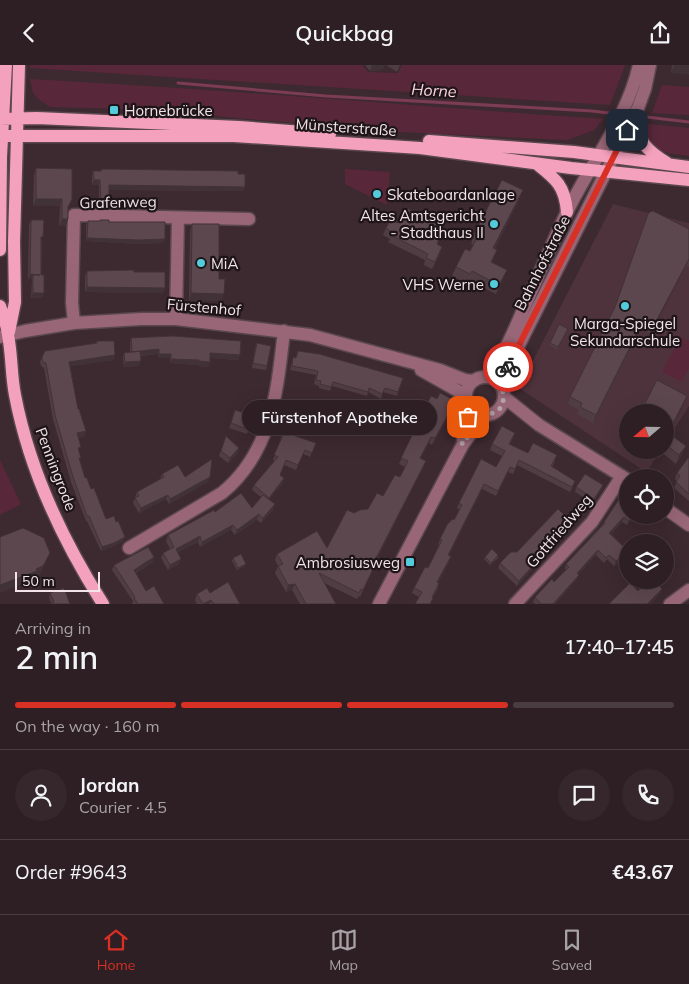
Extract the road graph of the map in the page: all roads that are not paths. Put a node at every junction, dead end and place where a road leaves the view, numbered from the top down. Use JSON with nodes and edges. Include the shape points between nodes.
{"nodes":[{"id":1,"x":6,"y":65,"type":"edge"},
{"id":2,"x":19,"y":65,"type":"edge"},
{"id":3,"x":639,"y":65,"type":"edge"},
{"id":4,"x":650,"y":65,"type":"edge"},
{"id":5,"x":632,"y":110,"type":"junction"},
{"id":6,"x":18,"y":118,"type":"junction"},
{"id":7,"x":1,"y":119,"type":"edge"},
{"id":8,"x":632,"y":132,"type":"junction"},
{"id":9,"x":17,"y":135,"type":"junction"},
{"id":10,"x":1,"y":136,"type":"edge"},
{"id":11,"x":598,"y":154,"type":"junction"},
{"id":12,"x":614,"y":157,"type":"junction"},
{"id":13,"x":534,"y":163,"type":"junction"},
{"id":14,"x":671,"y":165,"type":"junction"},
{"id":15,"x":689,"y":167,"type":"edge"},
{"id":16,"x":589,"y":170,"type":"junction"},
{"id":17,"x":607,"y":171,"type":"junction"},
{"id":18,"x":689,"y":180,"type":"edge"},
{"id":19,"x":567,"y":212,"type":"junction"},
{"id":20,"x":178,"y":218,"type":"junction"},
{"id":21,"x":249,"y":219,"type":"dead end"},
{"id":22,"x":0,"y":250,"type":"edge"},
{"id":23,"x":0,"y":306,"type":"edge"},
{"id":24,"x":176,"y":319,"type":"junction"},
{"id":25,"x":74,"y":323,"type":"junction"},
{"id":26,"x":284,"y":331,"type":"junction"},
{"id":27,"x":4,"y":336,"type":"edge"},
{"id":28,"x":403,"y":361,"type":"junction"},
{"id":29,"x":486,"y":377,"type":"junction"},
{"id":30,"x":472,"y":381,"type":"junction"},
{"id":31,"x":503,"y":391,"type":"junction"},
{"id":32,"x":469,"y":403,"type":"junction"},
{"id":33,"x":491,"y":413,"type":"junction"},
{"id":34,"x":539,"y":425,"type":"junction"},
{"id":35,"x":462,"y":444,"type":"junction"},
{"id":36,"x":619,"y":474,"type":"edge"},
{"id":37,"x":619,"y":486,"type":"edge"},
{"id":38,"x":674,"y":514,"type":"edge"},
{"id":39,"x":689,"y":525,"type":"edge"},
{"id":40,"x":129,"y":548,"type":"dead end"},
{"id":41,"x":689,"y":589,"type":"edge"},
{"id":42,"x":103,"y":604,"type":"edge"},
{"id":43,"x":380,"y":604,"type":"edge"},
{"id":44,"x":516,"y":604,"type":"edge"},
{"id":45,"x":670,"y":604,"type":"edge"}],
"edges":[{"from":1,"to":7,"type":"main road"},
{"from":2,"to":6,"type":"main road","name":"Penningrode"},
{"from":3,"to":5,"type":"street","via":[[633,87]]},
{"from":4,"to":5,"type":"street","via":[[646,89]]},
{"from":5,"to":8,"type":"main road"},
{"from":5,"to":11,"type":"street","name":"Bahnhofstraße","via":[[614,127]]},
{"from":6,"to":7,"type":"main road","name":"Münsterstraße"},
{"from":6,"to":9,"type":"main road","name":"Penningrode"},
{"from":6,"to":11,"type":"main road","name":"Münsterstraße","via":[[239,127]]},
{"from":7,"to":10,"type":"main road"},
{"from":8,"to":12,"type":"street","name":"Bahnhofstraße"},
{"from":8,"to":14,"type":"main road","via":[[650,151]]},
{"from":9,"to":10,"type":"main road","name":"Münsterstraße"},
{"from":9,"to":13,"type":"main road","name":"Münsterstraße","via":[[234,136],[420,148]]},
{"from":9,"to":27,"type":"main road","name":"Penningrode","via":[[15,302]]},
{"from":10,"to":22,"type":"main road"},
{"from":11,"to":12,"type":"main road","name":"Münsterstraße"},
{"from":11,"to":16,"type":"street","name":"Bahnhofstraße"},
{"from":12,"to":14,"type":"main road","name":"Münsterstraße"},
{"from":12,"to":17,"type":"street","name":"Bahnhofstraße"},
{"from":13,"to":16,"type":"main road","name":"Münsterstraße"},
{"from":13,"to":19,"type":"main road","via":[[556,179],[565,196]]},
{"from":14,"to":15,"type":"main road","name":"Münsterstraße"},
{"from":16,"to":17,"type":"main road","name":"Münsterstraße"},
{"from":16,"to":19,"type":"street","name":"Bahnhofstraße"},
{"from":17,"to":18,"type":"main road","name":"Münsterstraße"},
{"from":17,"to":31,"type":"street","name":"Bahnhofstraße","via":[[508,367]]},
{"from":19,"to":29,"type":"street","name":"Bahnhofstraße","via":[[514,330]]},
{"from":20,"to":21,"type":"street","name":"Grafenweg"},
{"from":20,"to":24,"type":"street","name":"Grafenweg"},
{"from":20,"to":25,"type":"street","name":"Grafenweg","via":[[74,215]]},
{"from":23,"to":27,"type":"main road","name":"Penningrode"},
{"from":24,"to":25,"type":"street","name":"Fürstenhof"},
{"from":24,"to":26,"type":"street","name":"Fürstenhof"},
{"from":25,"to":27,"type":"street","name":"Fürstenhof"},
{"from":26,"to":28,"type":"street","name":"Fürstenhof"},
{"from":26,"to":40,"type":"street","via":[[270,418],[247,468],[222,493]]},
{"from":27,"to":42,"type":"main road","name":"Penningrode","via":[[26,440],[53,510]]},
{"from":28,"to":30,"type":"street","name":"Fürstenhof"},
{"from":28,"to":32,"type":"street","name":"Fürstenhof","via":[[460,391]]},
{"from":29,"to":30,"type":"street"},
{"from":29,"to":31,"type":"street"},
{"from":30,"to":32,"type":"street","name":"Bahnhofstraße"},
{"from":31,"to":33,"type":"street","name":"Bahnhofstraße","via":[[501,407]]},
{"from":31,"to":34,"type":"street"},
{"from":32,"to":33,"type":"street","via":[[475,412]]},
{"from":32,"to":35,"type":"street","name":"Bahnhofstraße"},
{"from":33,"to":34,"type":"street","via":[[505,412]]},
{"from":33,"to":35,"type":"street","name":"Bahnhofstraße"},
{"from":34,"to":36,"type":"street"},
{"from":35,"to":43,"type":"street","name":"Bahnhofstraße"},
{"from":37,"to":44,"type":"street","name":"Gottfriedweg","via":[[592,523]]},
{"from":38,"to":39,"type":"street"},
{"from":41,"to":45,"type":"street"}]}
